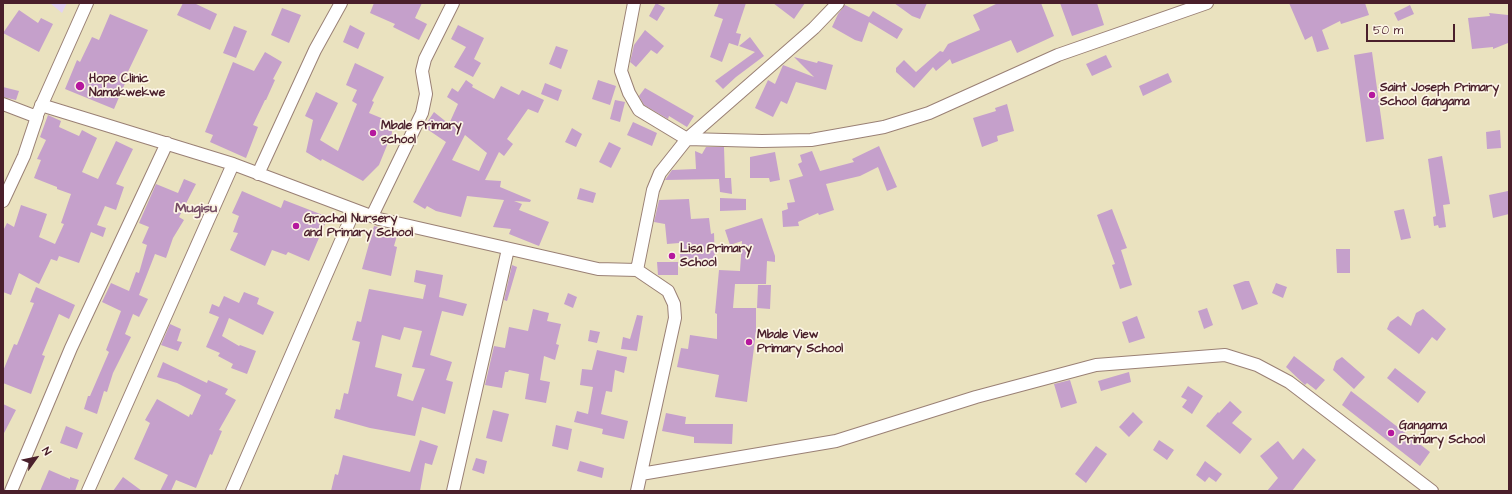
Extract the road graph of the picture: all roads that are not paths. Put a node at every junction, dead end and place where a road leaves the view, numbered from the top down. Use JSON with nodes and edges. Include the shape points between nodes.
{"nodes":[{"id":1,"x":87,"y":3,"type":"edge"},
{"id":2,"x":341,"y":3,"type":"edge"},
{"id":3,"x":453,"y":3,"type":"edge"},
{"id":4,"x":634,"y":3,"type":"edge"},
{"id":5,"x":838,"y":3,"type":"edge"},
{"id":6,"x":1207,"y":3,"type":"edge"},
{"id":7,"x":3,"y":104,"type":"edge"},
{"id":8,"x":41,"y":105,"type":"junction"},
{"id":9,"x":37,"y":117,"type":"junction"},
{"id":10,"x":687,"y":139,"type":"junction"},
{"id":11,"x":167,"y":143,"type":"junction"},
{"id":12,"x":233,"y":164,"type":"junction"},
{"id":13,"x":258,"y":174,"type":"junction"},
{"id":14,"x":3,"y":201,"type":"edge"},
{"id":15,"x":354,"y":211,"type":"junction"},
{"id":16,"x":372,"y":216,"type":"junction"},
{"id":17,"x":508,"y":249,"type":"junction"},
{"id":18,"x":637,"y":270,"type":"junction"},
{"id":19,"x":641,"y":474,"type":"junction"},
{"id":20,"x":11,"y":491,"type":"edge"},
{"id":21,"x":88,"y":491,"type":"edge"},
{"id":22,"x":232,"y":491,"type":"edge"},
{"id":23,"x":453,"y":491,"type":"edge"},
{"id":24,"x":637,"y":491,"type":"edge"},
{"id":25,"x":1432,"y":491,"type":"edge"}],
"edges":[{"from":1,"to":8,"type":"street"},
{"from":2,"to":13,"type":"street","via":[[315,50]]},
{"from":3,"to":16,"type":"street","via":[[425,59],[422,71],[426,94],[422,113]]},
{"from":4,"to":10,"type":"street","via":[[621,71],[629,93],[639,110]]},
{"from":5,"to":10,"type":"street","via":[[814,28]]},
{"from":6,"to":10,"type":"street","via":[[1058,55],[929,113],[884,127],[811,140]]},
{"from":7,"to":9,"type":"street"},
{"from":8,"to":9,"type":"street"},
{"from":8,"to":11,"type":"street"},
{"from":9,"to":14,"type":"street","via":[[24,156]]},
{"from":10,"to":18,"type":"street","via":[[660,173],[653,190]]},
{"from":11,"to":12,"type":"street"},
{"from":11,"to":20,"type":"street","via":[[72,348]]},
{"from":12,"to":13,"type":"street"},
{"from":12,"to":21,"type":"street"},
{"from":13,"to":15,"type":"street"},
{"from":15,"to":16,"type":"street"},
{"from":15,"to":22,"type":"street"},
{"from":16,"to":17,"type":"street"},
{"from":17,"to":18,"type":"street","via":[[598,269]]},
{"from":17,"to":23,"type":"street"},
{"from":18,"to":19,"type":"street","via":[[668,291],[674,304],[675,318]]},
{"from":19,"to":24,"type":"street"},
{"from":19,"to":25,"type":"street","via":[[836,441],[976,397],[1096,365],[1225,355],[1257,364],[1288,382]]}]}
